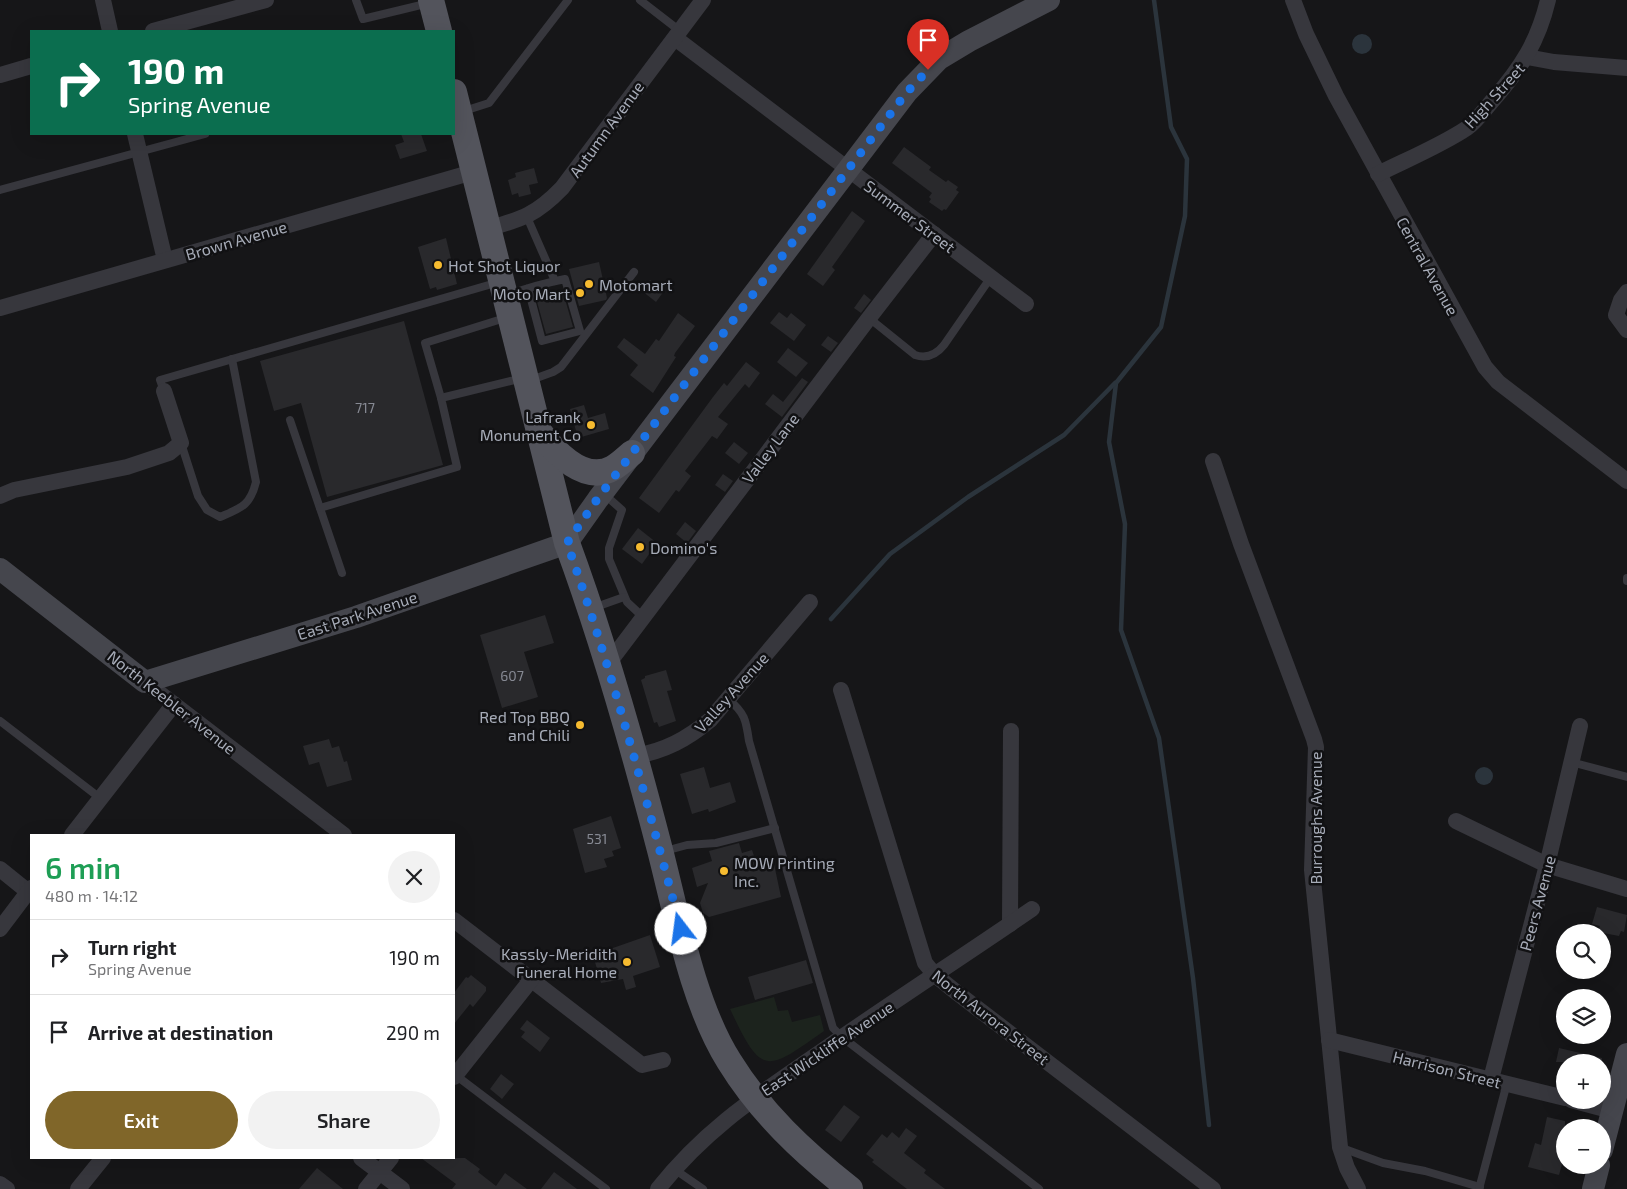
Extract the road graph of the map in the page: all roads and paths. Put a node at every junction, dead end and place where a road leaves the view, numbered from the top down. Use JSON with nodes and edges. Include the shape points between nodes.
{"nodes":[{"id":1,"x":103,"y":0,"type":"edge"},
{"id":2,"x":266,"y":0,"type":"edge"},
{"id":3,"x":356,"y":0,"type":"edge"},
{"id":4,"x":568,"y":0,"type":"edge"},
{"id":5,"x":640,"y":0,"type":"edge"},
{"id":6,"x":703,"y":0,"type":"edge"},
{"id":7,"x":1049,"y":0,"type":"edge"},
{"id":8,"x":1293,"y":0,"type":"edge"},
{"id":9,"x":1548,"y":0,"type":"edge"},
{"id":10,"x":431,"y":1,"type":"edge"},
{"id":11,"x":110,"y":30,"type":"edge"},
{"id":12,"x":158,"y":30,"type":"edge"},
{"id":13,"x":438,"y":30,"type":"edge"},
{"id":14,"x":677,"y":34,"type":"junction"},
{"id":15,"x":1527,"y":57,"type":"junction"},
{"id":16,"x":30,"y":66,"type":"edge"},
{"id":17,"x":1627,"y":68,"type":"edge"},
{"id":18,"x":0,"y":75,"type":"edge"},
{"id":19,"x":457,"y":102,"type":"edge"},
{"id":20,"x":134,"y":135,"type":"edge"},
{"id":21,"x":202,"y":135,"type":"edge"},
{"id":22,"x":139,"y":153,"type":"junction"},
{"id":23,"x":848,"y":169,"type":"junction"},
{"id":24,"x":473,"y":172,"type":"junction"},
{"id":25,"x":1378,"y":174,"type":"junction"},
{"id":26,"x":0,"y":190,"type":"edge"},
{"id":27,"x":527,"y":217,"type":"junction"},
{"id":28,"x":487,"y":229,"type":"junction"},
{"id":29,"x":934,"y":234,"type":"junction"},
{"id":30,"x":165,"y":260,"type":"junction"},
{"id":31,"x":634,"y":272,"type":"dead end"},
{"id":32,"x":991,"y":277,"type":"junction"},
{"id":33,"x":555,"y":281,"type":"junction"},
{"id":34,"x":544,"y":284,"type":"junction"},
{"id":35,"x":1627,"y":292,"type":"edge"},
{"id":36,"x":511,"y":296,"type":"junction"},
{"id":37,"x":547,"y":296,"type":"dead end"},
{"id":38,"x":1026,"y":304,"type":"dead end"},
{"id":39,"x":0,"y":308,"type":"edge"},
{"id":40,"x":869,"y":318,"type":"junction"},
{"id":41,"x":1627,"y":330,"type":"edge"},
{"id":42,"x":580,"y":331,"type":"junction"},
{"id":43,"x":582,"y":340,"type":"junction"},
{"id":44,"x":232,"y":359,"type":"junction"},
{"id":45,"x":526,"y":379,"type":"junction"},
{"id":46,"x":164,"y":391,"type":"joint"},
{"id":47,"x":441,"y":398,"type":"junction"},
{"id":48,"x":290,"y":420,"type":"dead end"},
{"id":49,"x":540,"y":433,"type":"junction"},
{"id":50,"x":181,"y":443,"type":"junction"},
{"id":51,"x":632,"y":453,"type":"junction"},
{"id":52,"x":1213,"y":461,"type":"dead end"},
{"id":53,"x":1627,"y":482,"type":"edge"},
{"id":54,"x":602,"y":493,"type":"junction"},
{"id":55,"x":0,"y":496,"type":"edge"},
{"id":56,"x":320,"y":508,"type":"junction"},
{"id":57,"x":567,"y":543,"type":"junction"},
{"id":58,"x":0,"y":569,"type":"edge"},
{"id":59,"x":342,"y":573,"type":"dead end"},
{"id":60,"x":624,"y":597,"type":"junction"},
{"id":61,"x":810,"y":602,"type":"dead end"},
{"id":62,"x":591,"y":608,"type":"junction"},
{"id":63,"x":643,"y":617,"type":"junction"},
{"id":64,"x":608,"y":664,"type":"junction"},
{"id":65,"x":145,"y":682,"type":"junction"},
{"id":66,"x":841,"y":690,"type":"dead end"},
{"id":67,"x":728,"y":699,"type":"junction"},
{"id":68,"x":174,"y":704,"type":"junction"},
{"id":69,"x":0,"y":721,"type":"edge"},
{"id":70,"x":1580,"y":726,"type":"dead end"},
{"id":71,"x":1011,"y":730,"type":"dead end"},
{"id":72,"x":635,"y":756,"type":"junction"},
{"id":73,"x":1572,"y":762,"type":"junction"},
{"id":74,"x":1627,"y":777,"type":"edge"},
{"id":75,"x":100,"y":798,"type":"junction"},
{"id":76,"x":1456,"y":821,"type":"dead end"},
{"id":77,"x":774,"y":828,"type":"junction"},
{"id":78,"x":73,"y":834,"type":"edge"},
{"id":79,"x":343,"y":834,"type":"edge"},
{"id":80,"x":660,"y":852,"type":"junction"},
{"id":81,"x":1547,"y":865,"type":"junction"},
{"id":82,"x":0,"y":869,"type":"edge"},
{"id":83,"x":1627,"y":889,"type":"edge"},
{"id":84,"x":30,"y":891,"type":"edge"},
{"id":85,"x":1032,"y":909,"type":"dead end"},
{"id":86,"x":455,"y":921,"type":"edge"},
{"id":87,"x":1010,"y":924,"type":"junction"},
{"id":88,"x":0,"y":929,"type":"edge"},
{"id":89,"x":935,"y":975,"type":"junction"},
{"id":90,"x":531,"y":980,"type":"junction"},
{"id":91,"x":842,"y":1037,"type":"junction"},
{"id":92,"x":1329,"y":1040,"type":"junction"},
{"id":93,"x":1627,"y":1054,"type":"edge"},
{"id":94,"x":663,"y":1060,"type":"dead end"},
{"id":95,"x":455,"y":1075,"type":"edge"},
{"id":96,"x":455,"y":1077,"type":"edge"},
{"id":97,"x":1491,"y":1079,"type":"junction"},
{"id":98,"x":1507,"y":1083,"type":"junction"},
{"id":99,"x":1556,"y":1096,"type":"edge"},
{"id":100,"x":754,"y":1098,"type":"junction"},
{"id":101,"x":1605,"y":1109,"type":"edge"},
{"id":102,"x":1612,"y":1111,"type":"junction"},
{"id":103,"x":1610,"y":1119,"type":"edge"},
{"id":104,"x":1340,"y":1147,"type":"junction"},
{"id":105,"x":102,"y":1159,"type":"edge"},
{"id":106,"x":362,"y":1159,"type":"edge"},
{"id":107,"x":390,"y":1159,"type":"edge"},
{"id":108,"x":674,"y":1169,"type":"junction"},
{"id":109,"x":379,"y":1172,"type":"junction"},
{"id":110,"x":1596,"y":1174,"type":"edge"},
{"id":111,"x":0,"y":1184,"type":"edge"},
{"id":112,"x":1480,"y":1188,"type":"edge"},
{"id":113,"x":7,"y":1189,"type":"edge"},
{"id":114,"x":78,"y":1189,"type":"edge"},
{"id":115,"x":366,"y":1189,"type":"edge"},
{"id":116,"x":402,"y":1189,"type":"edge"},
{"id":117,"x":606,"y":1189,"type":"edge"},
{"id":118,"x":658,"y":1189,"type":"edge"},
{"id":119,"x":703,"y":1189,"type":"edge"},
{"id":120,"x":850,"y":1189,"type":"edge"},
{"id":121,"x":1039,"y":1189,"type":"edge"},
{"id":122,"x":1213,"y":1189,"type":"edge"},
{"id":123,"x":1358,"y":1189,"type":"edge"},
{"id":124,"x":1592,"y":1189,"type":"edge"}],
"edges":[{"from":1,"to":11,"type":"street"},
{"from":2,"to":12,"type":"street"},
{"from":3,"to":10,"type":"lane","via":[[363,19]]},
{"from":4,"to":19,"type":"lane","via":[[489,103]]},
{"from":5,"to":14,"type":"lane"},
{"from":6,"to":14,"type":"street","name":"Autumn Avenue"},
{"from":7,"to":23,"type":"street","via":[[939,60],[907,92]]},
{"from":8,"to":25,"type":"street","name":"Central Avenue","via":[[1318,60]]},
{"from":9,"to":15,"type":"street","name":"High Street","via":[[1538,35]]},
{"from":10,"to":13,"type":"main road"},
{"from":14,"to":23,"type":"street","name":"Summer Street"},
{"from":14,"to":27,"type":"street","name":"Autumn Avenue","via":[[562,188],[542,208]]},
{"from":15,"to":17,"type":"street"},
{"from":15,"to":25,"type":"street","name":"High Street","via":[[1468,127]]},
{"from":16,"to":18,"type":"street"},
{"from":19,"to":24,"type":"main road"},
{"from":20,"to":22,"type":"street"},
{"from":21,"to":22,"type":"lane"},
{"from":22,"to":26,"type":"lane"},
{"from":22,"to":30,"type":"street"},
{"from":23,"to":29,"type":"street","name":"Summer Street"},
{"from":23,"to":51,"type":"street"},
{"from":24,"to":28,"type":"main road"},
{"from":24,"to":30,"type":"street","name":"Brown Avenue"},
{"from":25,"to":53,"type":"street","name":"Central Avenue","via":[[1485,367],[1498,382]]},
{"from":27,"to":28,"type":"street","name":"Autumn Avenue"},
{"from":27,"to":33,"type":"lane"},
{"from":28,"to":36,"type":"main road"},
{"from":29,"to":32,"type":"street","name":"Summer Street"},
{"from":29,"to":40,"type":"street","name":"Valley Lane"},
{"from":30,"to":39,"type":"street","name":"Brown Avenue"},
{"from":31,"to":43,"type":"lane"},
{"from":32,"to":38,"type":"street","name":"Summer Street"},
{"from":32,"to":40,"type":"lane","via":[[944,345],[930,356],[914,354]]},
{"from":33,"to":34,"type":"lane"},
{"from":33,"to":42,"type":"lane","via":[[565,279]]},
{"from":34,"to":36,"type":"lane"},
{"from":34,"to":37,"type":"lane"},
{"from":35,"to":41,"type":"street","via":[[1616,315]]},
{"from":36,"to":42,"type":"lane","via":[[542,341]]},
{"from":36,"to":44,"type":"lane"},
{"from":36,"to":45,"type":"main road"},
{"from":36,"to":47,"type":"lane","via":[[425,343]]},
{"from":40,"to":63,"type":"street","name":"Valley Lane"},
{"from":42,"to":43,"type":"lane"},
{"from":43,"to":45,"type":"lane","via":[[558,370]]},
{"from":44,"to":46,"type":"lane","via":[[160,380]]},
{"from":44,"to":50,"type":"lane","via":[[256,482],[252,497],[242,508],[220,517],[207,510],[198,496]]},
{"from":45,"to":47,"type":"lane"},
{"from":45,"to":49,"type":"main road"},
{"from":46,"to":50,"type":"street"},
{"from":47,"to":56,"type":"lane","via":[[457,467]]},
{"from":48,"to":56,"type":"lane"},
{"from":49,"to":51,"type":"main road","via":[[555,451],[575,466],[593,472],[613,468]]},
{"from":49,"to":57,"type":"main road"},
{"from":50,"to":55,"type":"street","via":[[169,454],[127,467],[14,490]]},
{"from":51,"to":54,"type":"street"},
{"from":52,"to":92,"type":"street","name":"Burroughs Avenue","via":[[1316,747],[1312,870]]},
{"from":54,"to":57,"type":"street"},
{"from":54,"to":60,"type":"lane","via":[[622,510],[609,554]]},
{"from":56,"to":59,"type":"lane"},
{"from":57,"to":62,"type":"main road"},
{"from":57,"to":65,"type":"street","name":"East Park Avenue","via":[[356,617]]},
{"from":58,"to":65,"type":"street","name":"North Keebler Avenue"},
{"from":60,"to":62,"type":"lane"},
{"from":60,"to":63,"type":"lane","via":[[630,607]]},
{"from":61,"to":67,"type":"street","name":"Valley Avenue"},
{"from":62,"to":64,"type":"main road"},
{"from":63,"to":64,"type":"street","name":"Valley Lane"},
{"from":64,"to":72,"type":"main road"},
{"from":65,"to":68,"type":"street","name":"North Keebler Avenue"},
{"from":66,"to":89,"type":"street","name":"North Aurora Street","via":[[920,951]]},
{"from":67,"to":72,"type":"street","name":"Valley Avenue","via":[[691,736],[654,753]]},
{"from":67,"to":77,"type":"lane","via":[[746,719],[749,741]]},
{"from":68,"to":75,"type":"street"},
{"from":68,"to":79,"type":"street","name":"North Keebler Avenue"},
{"from":69,"to":75,"type":"lane"},
{"from":70,"to":73,"type":"street","name":"Peers Avenue"},
{"from":71,"to":87,"type":"street"},
{"from":72,"to":80,"type":"main road"},
{"from":73,"to":74,"type":"lane"},
{"from":73,"to":81,"type":"street","name":"Peers Avenue"},
{"from":75,"to":78,"type":"street"},
{"from":76,"to":81,"type":"street"},
{"from":77,"to":80,"type":"lane","via":[[716,843],[687,844]]},
{"from":77,"to":91,"type":"lane","via":[[833,1028]]},
{"from":80,"to":100,"type":"main road","via":[[703,1006],[728,1060]]},
{"from":81,"to":83,"type":"street"},
{"from":81,"to":97,"type":"street","name":"Peers Avenue"},
{"from":82,"to":84,"type":"street"},
{"from":84,"to":88,"type":"street"},
{"from":85,"to":87,"type":"street","name":"East Wickliffe Avenue"},
{"from":86,"to":90,"type":"street"},
{"from":87,"to":89,"type":"street","name":"East Wickliffe Avenue"},
{"from":89,"to":91,"type":"street","name":"East Wickliffe Avenue"},
{"from":89,"to":122,"type":"street","name":"North Aurora Street"},
{"from":90,"to":94,"type":"street","via":[[642,1065]]},
{"from":90,"to":95,"type":"street"},
{"from":91,"to":100,"type":"street","name":"East Wickliffe Avenue"},
{"from":91,"to":121,"type":"lane"},
{"from":92,"to":97,"type":"street","name":"Harrison Street"},
{"from":92,"to":104,"type":"street","name":"Burroughs Avenue"},
{"from":93,"to":102,"type":"street"},
{"from":96,"to":117,"type":"lane"},
{"from":97,"to":98,"type":"street","name":"Harrison Street"},
{"from":98,"to":99,"type":"street","name":"Harrison Street"},
{"from":98,"to":112,"type":"lane"},
{"from":100,"to":108,"type":"street","name":"East Wickliffe Avenue","via":[[706,1135]]},
{"from":100,"to":120,"type":"main road","via":[[788,1136]]},
{"from":101,"to":102,"type":"street"},
{"from":102,"to":103,"type":"street"},
{"from":104,"to":112,"type":"lane","via":[[1383,1163],[1425,1171]]},
{"from":104,"to":123,"type":"street","name":"Burroughs Avenue"},
{"from":105,"to":114,"type":"street"},
{"from":106,"to":109,"type":"street"},
{"from":107,"to":109,"type":"street"},
{"from":108,"to":118,"type":"street","name":"East Wickliffe Avenue"},
{"from":108,"to":119,"type":"lane"},
{"from":109,"to":115,"type":"street"},
{"from":109,"to":116,"type":"street"},
{"from":110,"to":124,"type":"street"},
{"from":111,"to":113,"type":"street"}]}
